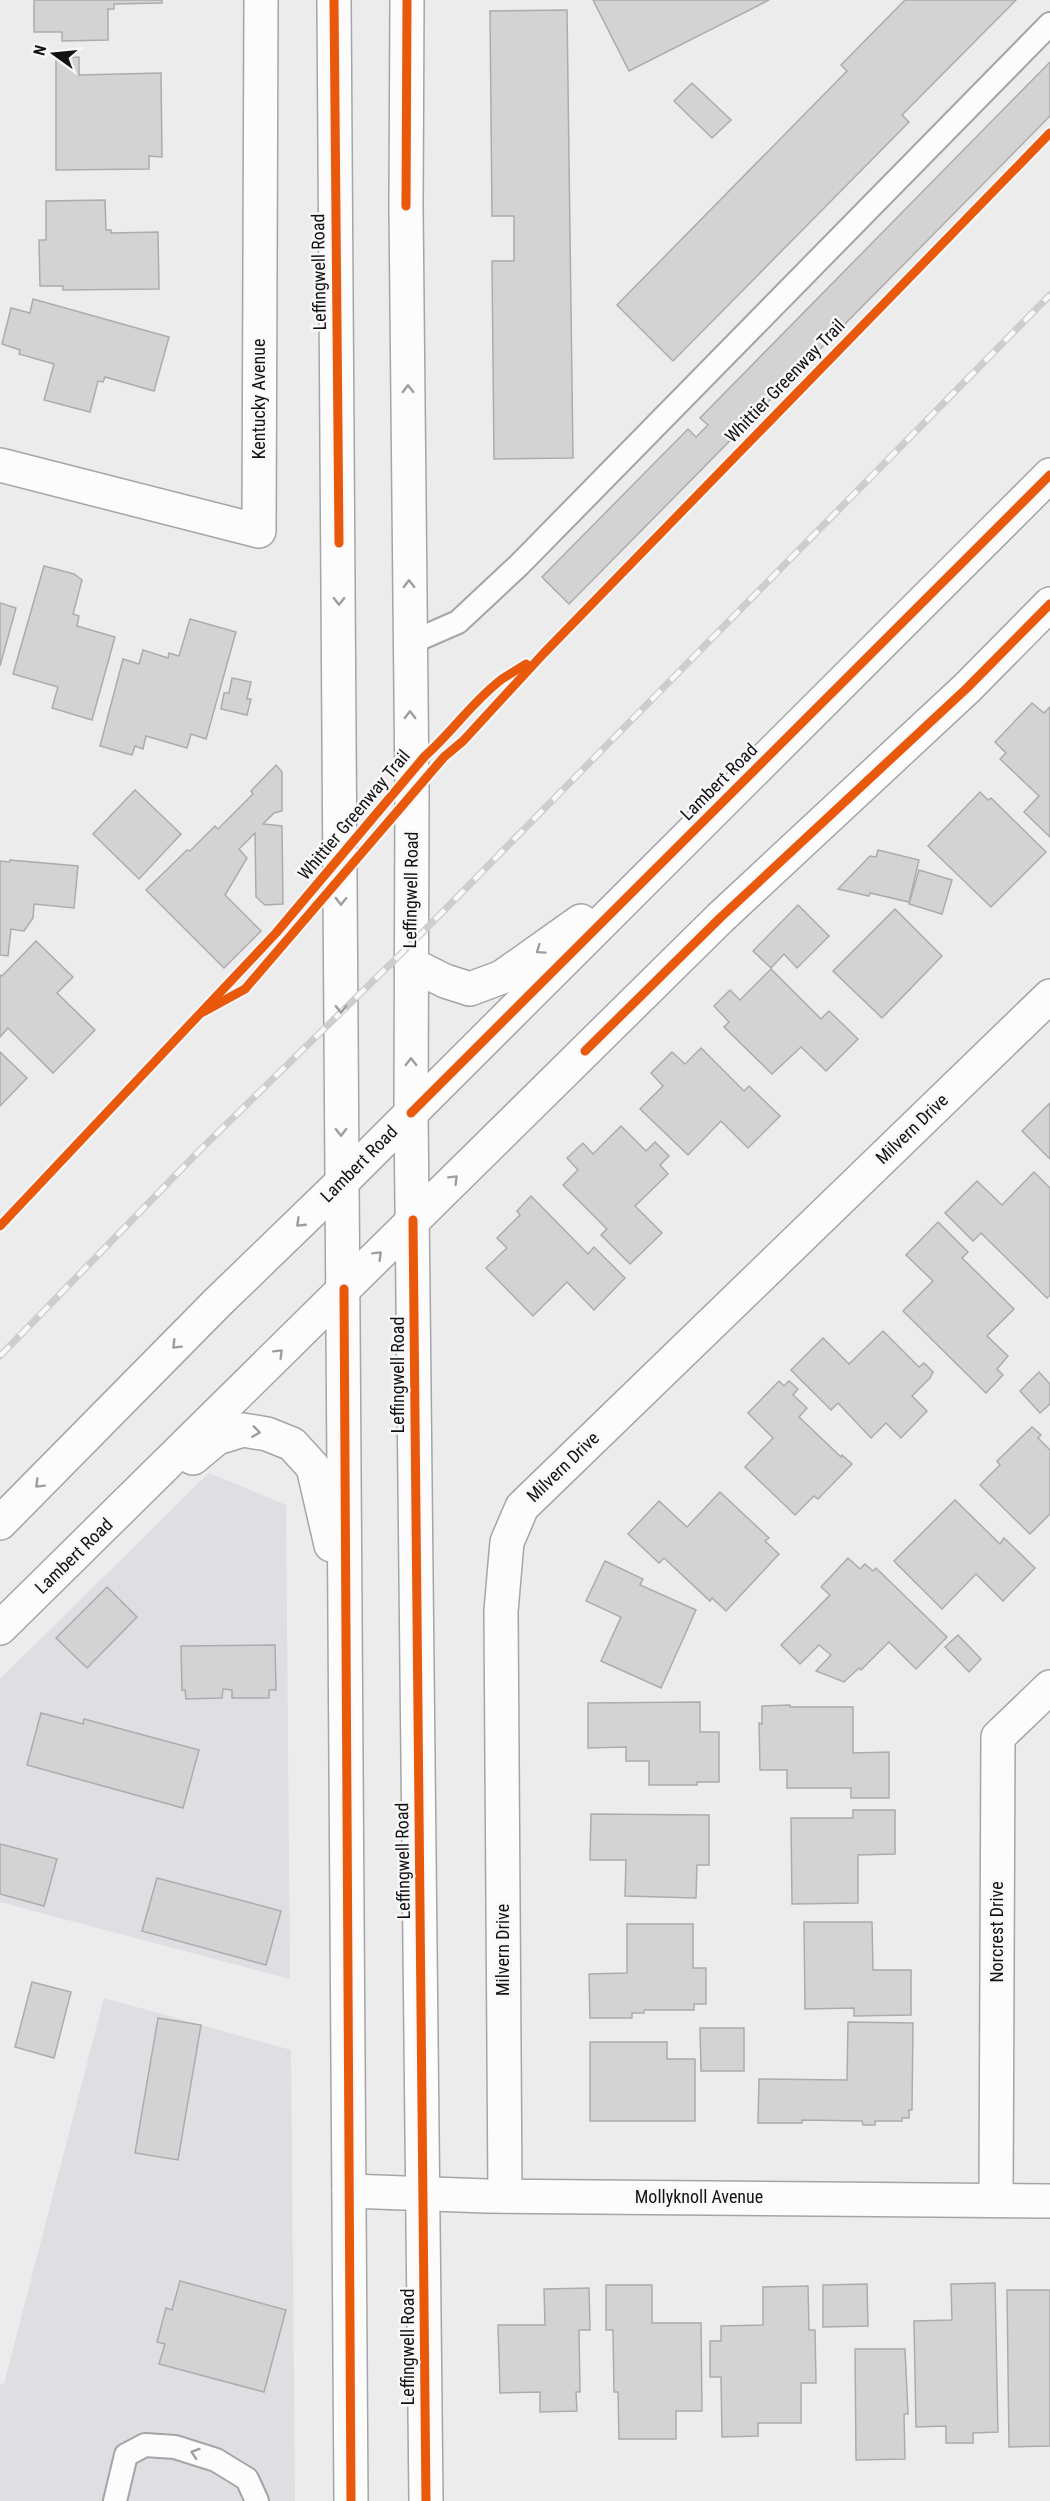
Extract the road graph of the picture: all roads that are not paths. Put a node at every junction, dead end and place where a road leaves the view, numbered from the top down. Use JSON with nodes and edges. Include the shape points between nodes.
{"nodes":[{"id":1,"x":261,"y":0,"type":"edge"},
{"id":2,"x":334,"y":0,"type":"edge"},
{"id":3,"x":407,"y":0,"type":"edge"},
{"id":4,"x":1050,"y":24,"type":"edge"},
{"id":5,"x":0,"y":465,"type":"edge"},
{"id":6,"x":1050,"y":475,"type":"edge"},
{"id":7,"x":1050,"y":604,"type":"edge"},
{"id":8,"x":410,"y":643,"type":"junction"},
{"id":9,"x":656,"y":868,"type":"junction"},
{"id":10,"x":411,"y":964,"type":"junction"},
{"id":11,"x":1050,"y":996,"type":"edge"},
{"id":12,"x":411,"y":1113,"type":"junction"},
{"id":13,"x":342,"y":1182,"type":"junction"},
{"id":14,"x":413,"y":1220,"type":"junction"},
{"id":15,"x":344,"y":1289,"type":"junction"},
{"id":16,"x":0,"y":1523,"type":"edge"},
{"id":17,"x":74,"y":1557,"type":"junction"},
{"id":18,"x":345,"y":1601,"type":"junction"},
{"id":19,"x":0,"y":1628,"type":"edge"},
{"id":20,"x":1050,"y":1687,"type":"edge"},
{"id":21,"x":349,"y":2191,"type":"junction"},
{"id":22,"x":423,"y":2194,"type":"junction"},
{"id":23,"x":505,"y":2196,"type":"junction"},
{"id":24,"x":996,"y":2199,"type":"junction"},
{"id":25,"x":1050,"y":2201,"type":"edge"},
{"id":26,"x":115,"y":2501,"type":"edge"},
{"id":27,"x":256,"y":2501,"type":"edge"},
{"id":28,"x":351,"y":2501,"type":"edge"},
{"id":29,"x":426,"y":2501,"type":"edge"}],
"edges":[{"from":1,"to":5,"type":"main road","name":"Kentucky Avenue","via":[[259,531]]},
{"from":2,"to":13,"type":"main road","name":"Leffingwell Road","one_way":true},
{"from":8,"to":3,"type":"main road","name":"Leffingwell Road","one_way":true},
{"from":4,"to":8,"type":"lane","via":[[519,565],[458,622]]},
{"from":6,"to":9,"type":"main road","name":"Lambert Road"},
{"from":14,"to":7,"type":"main road","name":"Lambert Road","one_way":true,"via":[[720,918],[967,688]]},
{"from":10,"to":8,"type":"main road","name":"Leffingwell Road","one_way":true},
{"from":9,"to":10,"type":"main road","one_way":true,"via":[[502,976],[470,989]]},
{"from":9,"to":12,"type":"main road","name":"Lambert Road"},
{"from":12,"to":10,"type":"main road","name":"Leffingwell Road","one_way":true},
{"from":11,"to":23,"type":"main road","name":"Milvern Drive","via":[[522,1507],[507,1542],[501,1611]]},
{"from":12,"to":13,"type":"main road","name":"Lambert Road"},
{"from":12,"to":14,"type":"main road","name":"Leffingwell Road"},
{"from":13,"to":15,"type":"main road","name":"Leffingwell Road"},
{"from":13,"to":16,"type":"main road","name":"Lambert Road","one_way":true},
{"from":15,"to":14,"type":"main road","name":"Lambert Road","one_way":true},
{"from":14,"to":22,"type":"main road","name":"Leffingwell Road"},
{"from":17,"to":15,"type":"main road","name":"Lambert Road","one_way":true},
{"from":15,"to":18,"type":"main road","name":"Leffingwell Road"},
{"from":17,"to":18,"type":"main road","one_way":true,"via":[[217,1438],[243,1430],[292,1444],[313,1467]]},
{"from":17,"to":19,"type":"main road","name":"Lambert Road"},
{"from":18,"to":21,"type":"main road","name":"Leffingwell Road"},
{"from":20,"to":24,"type":"main road","name":"Norcrest Drive","via":[[998,1737]]},
{"from":21,"to":22,"type":"main road","name":"Mollyknoll Avenue"},
{"from":21,"to":28,"type":"main road","name":"Leffingwell Road"},
{"from":22,"to":23,"type":"main road","name":"Mollyknoll Avenue"},
{"from":22,"to":29,"type":"main road","name":"Leffingwell Road"},
{"from":23,"to":24,"type":"main road","name":"Mollyknoll Avenue"},
{"from":24,"to":25,"type":"main road","name":"Mollyknoll Avenue"},
{"from":27,"to":26,"type":"lane","one_way":true,"via":[[247,2479],[216,2460],[175,2447],[145,2445],[126,2455]]}]}
